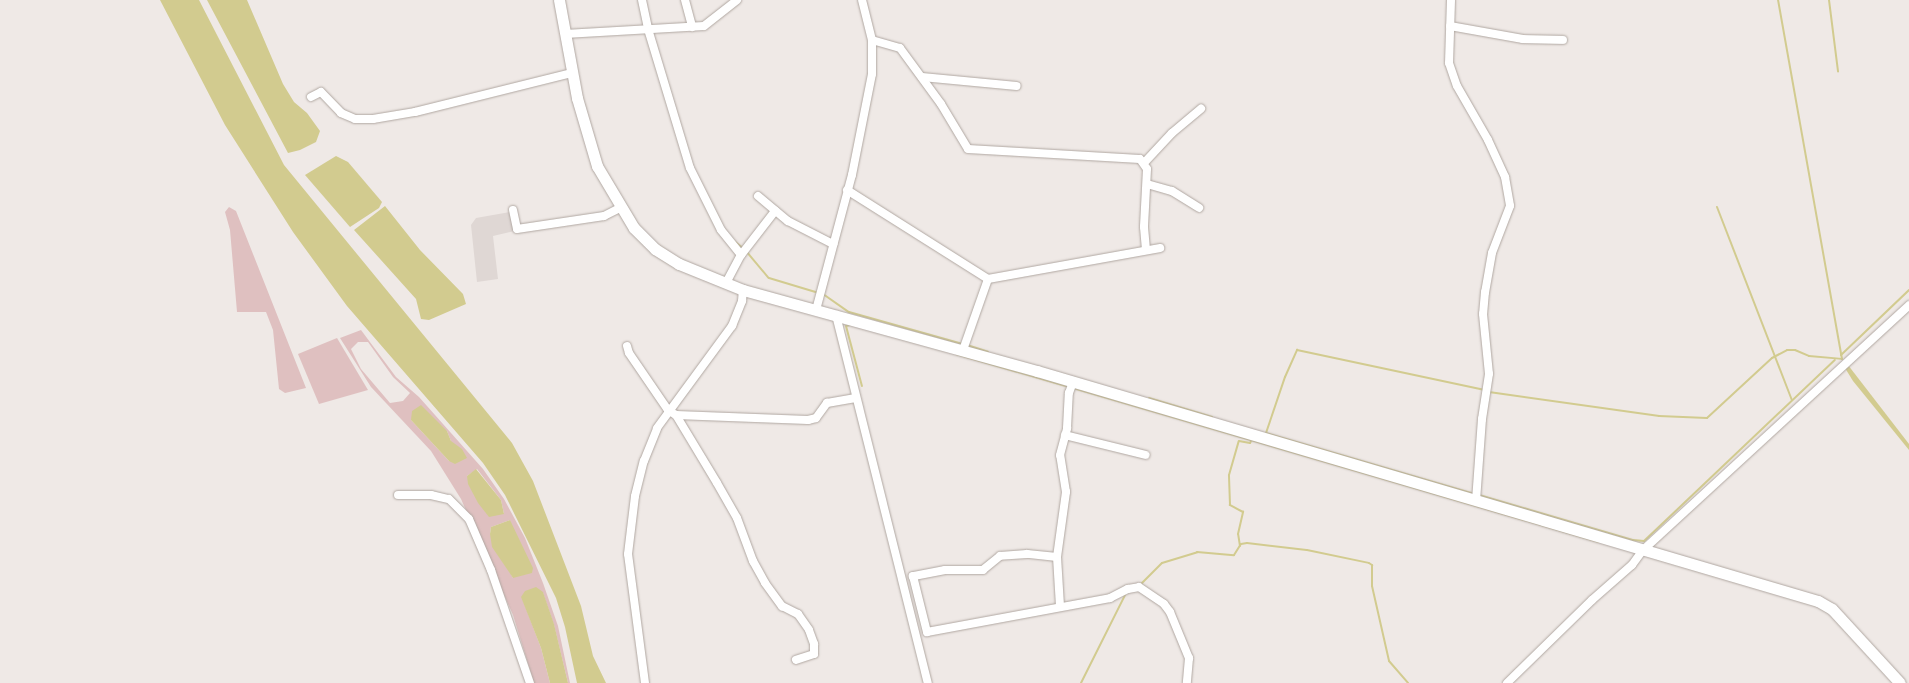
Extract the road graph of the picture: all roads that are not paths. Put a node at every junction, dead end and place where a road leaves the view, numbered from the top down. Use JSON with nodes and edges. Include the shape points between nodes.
{"nodes":[{"id":1,"x":559,"y":0,"type":"edge"},
{"id":2,"x":642,"y":0,"type":"edge"},
{"id":3,"x":685,"y":0,"type":"edge"},
{"id":4,"x":737,"y":0,"type":"edge"},
{"id":5,"x":862,"y":0,"type":"edge"},
{"id":6,"x":1451,"y":0,"type":"edge"},
{"id":7,"x":1450,"y":26,"type":"junction"},
{"id":8,"x":692,"y":27,"type":"junction"},
{"id":9,"x":648,"y":29,"type":"junction"},
{"id":10,"x":565,"y":34,"type":"junction"},
{"id":11,"x":872,"y":40,"type":"junction"},
{"id":12,"x":1563,"y":40,"type":"dead end"},
{"id":13,"x":572,"y":73,"type":"junction"},
{"id":14,"x":922,"y":77,"type":"junction"},
{"id":15,"x":1017,"y":86,"type":"dead end"},
{"id":16,"x":311,"y":97,"type":"dead end"},
{"id":17,"x":1201,"y":109,"type":"dead end"},
{"id":18,"x":1144,"y":163,"type":"junction"},
{"id":19,"x":1146,"y":184,"type":"junction"},
{"id":20,"x":847,"y":190,"type":"junction"},
{"id":21,"x":758,"y":196,"type":"dead end"},
{"id":22,"x":620,"y":208,"type":"junction"},
{"id":23,"x":1199,"y":208,"type":"dead end"},
{"id":24,"x":513,"y":210,"type":"dead end"},
{"id":25,"x":775,"y":211,"type":"junction"},
{"id":26,"x":833,"y":244,"type":"junction"},
{"id":27,"x":1160,"y":248,"type":"dead end"},
{"id":28,"x":1146,"y":250,"type":"junction"},
{"id":29,"x":741,"y":255,"type":"junction"},
{"id":30,"x":988,"y":279,"type":"junction"},
{"id":31,"x":726,"y":284,"type":"junction"},
{"id":32,"x":743,"y":290,"type":"junction"},
{"id":33,"x":1909,"y":305,"type":"edge"},
{"id":34,"x":816,"y":310,"type":"junction"},
{"id":35,"x":836,"y":315,"type":"junction"},
{"id":36,"x":627,"y":346,"type":"dead end"},
{"id":37,"x":963,"y":350,"type":"junction"},
{"id":38,"x":1073,"y":382,"type":"junction"},
{"id":39,"x":856,"y":398,"type":"junction"},
{"id":40,"x":668,"y":410,"type":"junction"},
{"id":41,"x":676,"y":415,"type":"junction"},
{"id":42,"x":1065,"y":435,"type":"junction"},
{"id":43,"x":1146,"y":455,"type":"dead end"},
{"id":44,"x":398,"y":495,"type":"dead end"},
{"id":45,"x":1476,"y":500,"type":"junction"},
{"id":46,"x":1643,"y":550,"type":"junction"},
{"id":47,"x":1057,"y":557,"type":"junction"},
{"id":48,"x":1060,"y":606,"type":"junction"},
{"id":49,"x":796,"y":660,"type":"dead end"},
{"id":50,"x":530,"y":683,"type":"edge"},
{"id":51,"x":644,"y":683,"type":"edge"},
{"id":52,"x":928,"y":683,"type":"edge"},
{"id":53,"x":1187,"y":683,"type":"edge"},
{"id":54,"x":1507,"y":683,"type":"edge"},
{"id":55,"x":1900,"y":683,"type":"edge"}],
"edges":[{"from":1,"to":10,"type":"street"},
{"from":2,"to":9,"type":"street"},
{"from":3,"to":8,"type":"street"},
{"from":4,"to":8,"type":"street","via":[[704,26]]},
{"from":5,"to":11,"type":"street"},
{"from":6,"to":7,"type":"street"},
{"from":7,"to":12,"type":"street","via":[[1523,39]]},
{"from":7,"to":45,"type":"street","via":[[1449,63],[1457,86],[1488,140],[1505,177],[1510,206],[1492,253],[1484,292],[1483,314],[1489,374],[1482,420]]},
{"from":8,"to":9,"type":"street"},
{"from":9,"to":10,"type":"street"},
{"from":9,"to":29,"type":"street","via":[[690,168],[721,230]]},
{"from":10,"to":13,"type":"street"},
{"from":11,"to":14,"type":"street","via":[[900,48]]},
{"from":11,"to":20,"type":"street","via":[[872,74],[864,121]]},
{"from":13,"to":16,"type":"street","via":[[415,112],[373,119],[355,120],[341,113],[321,92]]},
{"from":13,"to":22,"type":"street","via":[[597,166]]},
{"from":14,"to":15,"type":"street"},
{"from":14,"to":18,"type":"street","via":[[968,149],[1132,158]]},
{"from":17,"to":18,"type":"street","via":[[1172,132]]},
{"from":18,"to":19,"type":"street","via":[[1147,169]]},
{"from":19,"to":23,"type":"street","via":[[1172,191]]},
{"from":19,"to":28,"type":"street"},
{"from":20,"to":26,"type":"street"},
{"from":20,"to":30,"type":"street"},
{"from":21,"to":25,"type":"street"},
{"from":22,"to":24,"type":"street","via":[[604,216],[517,229]]},
{"from":22,"to":31,"type":"street","via":[[634,228],[655,249],[679,264]]},
{"from":25,"to":26,"type":"street","via":[[788,221]]},
{"from":25,"to":29,"type":"street"},
{"from":26,"to":34,"type":"street"},
{"from":27,"to":28,"type":"street"},
{"from":28,"to":30,"type":"street"},
{"from":29,"to":31,"type":"street"},
{"from":30,"to":37,"type":"street"},
{"from":31,"to":32,"type":"street"},
{"from":32,"to":34,"type":"street"},
{"from":32,"to":40,"type":"street","via":[[742,301],[732,326]]},
{"from":33,"to":46,"type":"street"},
{"from":34,"to":35,"type":"street"},
{"from":35,"to":37,"type":"street"},
{"from":35,"to":39,"type":"street"},
{"from":36,"to":40,"type":"street","via":[[629,354]]},
{"from":37,"to":38,"type":"street"},
{"from":38,"to":42,"type":"street"},
{"from":38,"to":45,"type":"street"},
{"from":39,"to":41,"type":"street","via":[[827,403],[816,418],[808,420]]},
{"from":39,"to":52,"type":"street"},
{"from":40,"to":41,"type":"street"},
{"from":40,"to":51,"type":"street","via":[[657,428],[644,461],[635,496],[628,554]]},
{"from":41,"to":49,"type":"street","via":[[737,518],[753,561],[765,582],[782,606],[798,614],[809,630],[814,644],[814,654]]},
{"from":42,"to":43,"type":"street"},
{"from":42,"to":47,"type":"street","via":[[1060,455],[1066,492]]},
{"from":44,"to":50,"type":"street","via":[[430,495],[449,499],[468,519],[491,570]]},
{"from":45,"to":46,"type":"street"},
{"from":46,"to":54,"type":"street","via":[[1632,565],[1592,600]]},
{"from":46,"to":55,"type":"street","via":[[1825,604]]},
{"from":47,"to":48,"type":"street"},
{"from":47,"to":48,"type":"street","via":[[1027,554],[1000,556],[983,570],[945,570],[913,576],[927,632]]},
{"from":48,"to":53,"type":"street","via":[[1115,597],[1128,589],[1139,587],[1164,604],[1170,612],[1189,658]]}]}
